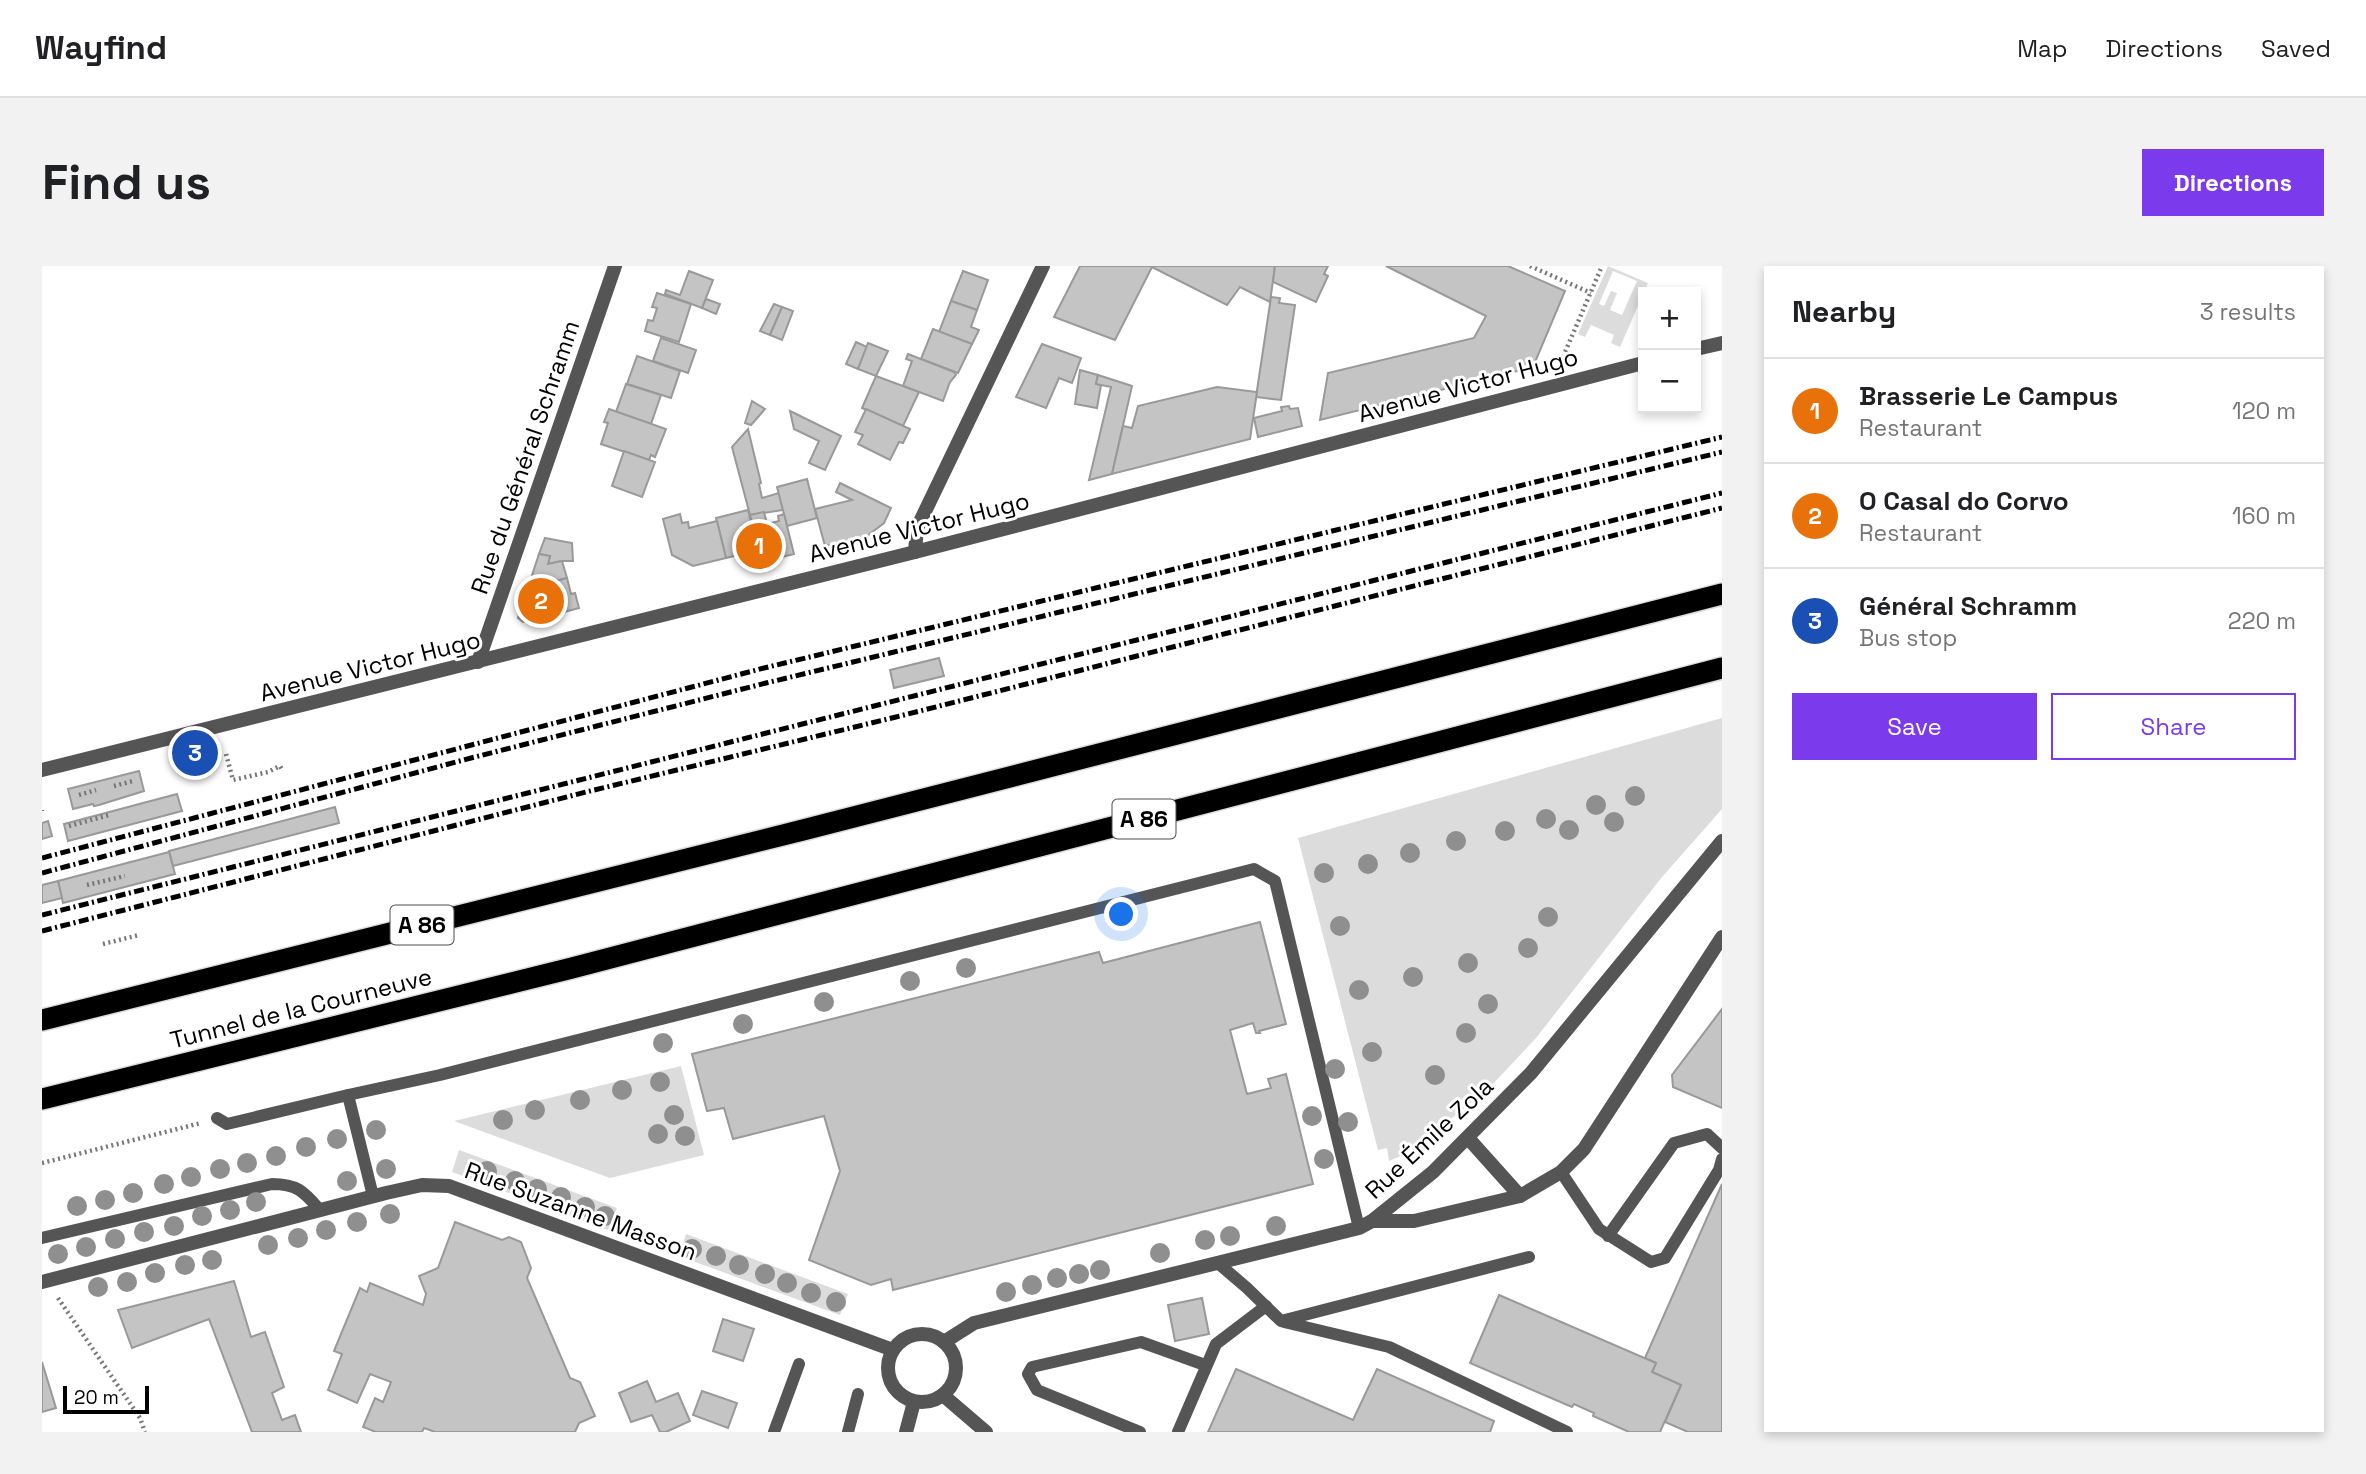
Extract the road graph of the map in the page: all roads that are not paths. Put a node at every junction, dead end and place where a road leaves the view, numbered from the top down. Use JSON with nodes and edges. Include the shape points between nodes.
{"nodes":[{"id":1,"x":615,"y":266,"type":"edge"},
{"id":2,"x":1042,"y":266,"type":"edge"},
{"id":3,"x":1722,"y":342,"type":"edge"},
{"id":4,"x":1701,"y":348,"type":"edge"},
{"id":5,"x":1638,"y":364,"type":"edge"},
{"id":6,"x":915,"y":552,"type":"junction"},
{"id":7,"x":1722,"y":594,"type":"edge"},
{"id":8,"x":478,"y":662,"type":"junction"},
{"id":9,"x":1722,"y":668,"type":"edge"},
{"id":10,"x":42,"y":770,"type":"edge"},
{"id":11,"x":1722,"y":841,"type":"edge"},
{"id":12,"x":1722,"y":937,"type":"edge"},
{"id":13,"x":42,"y":1020,"type":"edge"},
{"id":14,"x":348,"y":1095,"type":"junction"},
{"id":15,"x":42,"y":1098,"type":"edge"},
{"id":16,"x":217,"y":1118,"type":"road end"},
{"id":17,"x":1468,"y":1138,"type":"junction"},
{"id":18,"x":1722,"y":1148,"type":"edge"},
{"id":19,"x":1722,"y":1159,"type":"edge"},
{"id":20,"x":1561,"y":1172,"type":"junction"},
{"id":21,"x":373,"y":1196,"type":"junction"},
{"id":22,"x":1520,"y":1196,"type":"junction"},
{"id":23,"x":320,"y":1210,"type":"junction"},
{"id":24,"x":1373,"y":1221,"type":"junction"},
{"id":25,"x":1359,"y":1228,"type":"junction"},
{"id":26,"x":1608,"y":1236,"type":"junction"},
{"id":27,"x":42,"y":1237,"type":"edge"},
{"id":28,"x":1529,"y":1257,"type":"dead end"},
{"id":29,"x":1219,"y":1264,"type":"junction"},
{"id":30,"x":42,"y":1282,"type":"edge"},
{"id":31,"x":1266,"y":1306,"type":"junction"},
{"id":32,"x":1281,"y":1321,"type":"junction"},
{"id":33,"x":944,"y":1342,"type":"junction"},
{"id":34,"x":893,"y":1350,"type":"junction"},
{"id":35,"x":799,"y":1364,"type":"dead end"},
{"id":36,"x":1205,"y":1365,"type":"junction"},
{"id":37,"x":858,"y":1394,"type":"dead end"},
{"id":38,"x":944,"y":1396,"type":"junction"},
{"id":39,"x":914,"y":1402,"type":"junction"},
{"id":40,"x":774,"y":1432,"type":"edge"},
{"id":41,"x":848,"y":1432,"type":"edge"},
{"id":42,"x":906,"y":1432,"type":"edge"},
{"id":43,"x":986,"y":1432,"type":"edge"},
{"id":44,"x":1140,"y":1432,"type":"edge"},
{"id":45,"x":1178,"y":1432,"type":"edge"},
{"id":46,"x":1567,"y":1432,"type":"edge"}],
"edges":[{"from":1,"to":8,"type":"street","name":"Rue du Général Schramm"},
{"from":2,"to":6,"type":"street","via":[[916,528]]},
{"from":3,"to":4,"type":"street"},
{"from":5,"to":6,"type":"street","name":"Avenue Victor Hugo"},
{"from":6,"to":8,"type":"street","name":"Avenue Victor Hugo"},
{"from":7,"to":13,"type":"highway","number":"A 86","via":[[803,831]]},
{"from":8,"to":10,"type":"street","name":"Avenue Victor Hugo"},
{"from":9,"to":15,"type":"highway","name":"Tunnel de la Courneuve","number":"A 86","via":[[572,968]]},
{"from":11,"to":17,"type":"street","name":"Rue Émile Zola","via":[[1531,1073]]},
{"from":12,"to":20,"type":"street","via":[[1584,1149]]},
{"from":14,"to":16,"type":"lane","via":[[227,1124]]},
{"from":14,"to":21,"type":"lane"},
{"from":14,"to":25,"type":"lane","via":[[1254,869],[1275,881]]},
{"from":17,"to":22,"type":"street"},
{"from":17,"to":24,"type":"street","name":"Rue Émile Zola"},
{"from":18,"to":26,"type":"lane","via":[[1707,1135],[1674,1143]]},
{"from":19,"to":26,"type":"lane","via":[[1665,1258],[1651,1262]]},
{"from":20,"to":22,"type":"street"},
{"from":20,"to":26,"type":"lane"},
{"from":21,"to":23,"type":"street","name":"Rue Suzanne Masson"},
{"from":21,"to":34,"type":"street","name":"Rue Suzanne Masson","via":[[422,1185],[449,1186]]},
{"from":22,"to":24,"type":"street","via":[[1415,1221]]},
{"from":23,"to":27,"type":"lane","via":[[305,1192],[289,1185],[272,1185]]},
{"from":23,"to":30,"type":"street","name":"Rue Suzanne Masson"},
{"from":24,"to":25,"type":"street","name":"Rue Émile Zola"},
{"from":25,"to":29,"type":"street","name":"Rue Émile Zola"},
{"from":28,"to":32,"type":"lane"},
{"from":29,"to":31,"type":"lane"},
{"from":29,"to":33,"type":"street","name":"Rue Émile Zola","via":[[974,1323]]},
{"from":31,"to":32,"type":"lane"},
{"from":31,"to":36,"type":"lane","via":[[1216,1344]]},
{"from":32,"to":46,"type":"lane","via":[[1389,1347]]},
{"from":33,"to":34,"type":"street","via":[[922,1334],[901,1341]]},
{"from":33,"to":38,"type":"street","via":[[957,1369]]},
{"from":34,"to":39,"type":"street","via":[[888,1360],[890,1381],[896,1391]]},
{"from":35,"to":40,"type":"lane"},
{"from":36,"to":44,"type":"lane","via":[[1141,1342],[1032,1367],[1028,1374],[1037,1390]]},
{"from":36,"to":45,"type":"lane"},
{"from":37,"to":41,"type":"lane"},
{"from":38,"to":39,"type":"street"},
{"from":38,"to":43,"type":"street"},
{"from":39,"to":42,"type":"street"}]}
